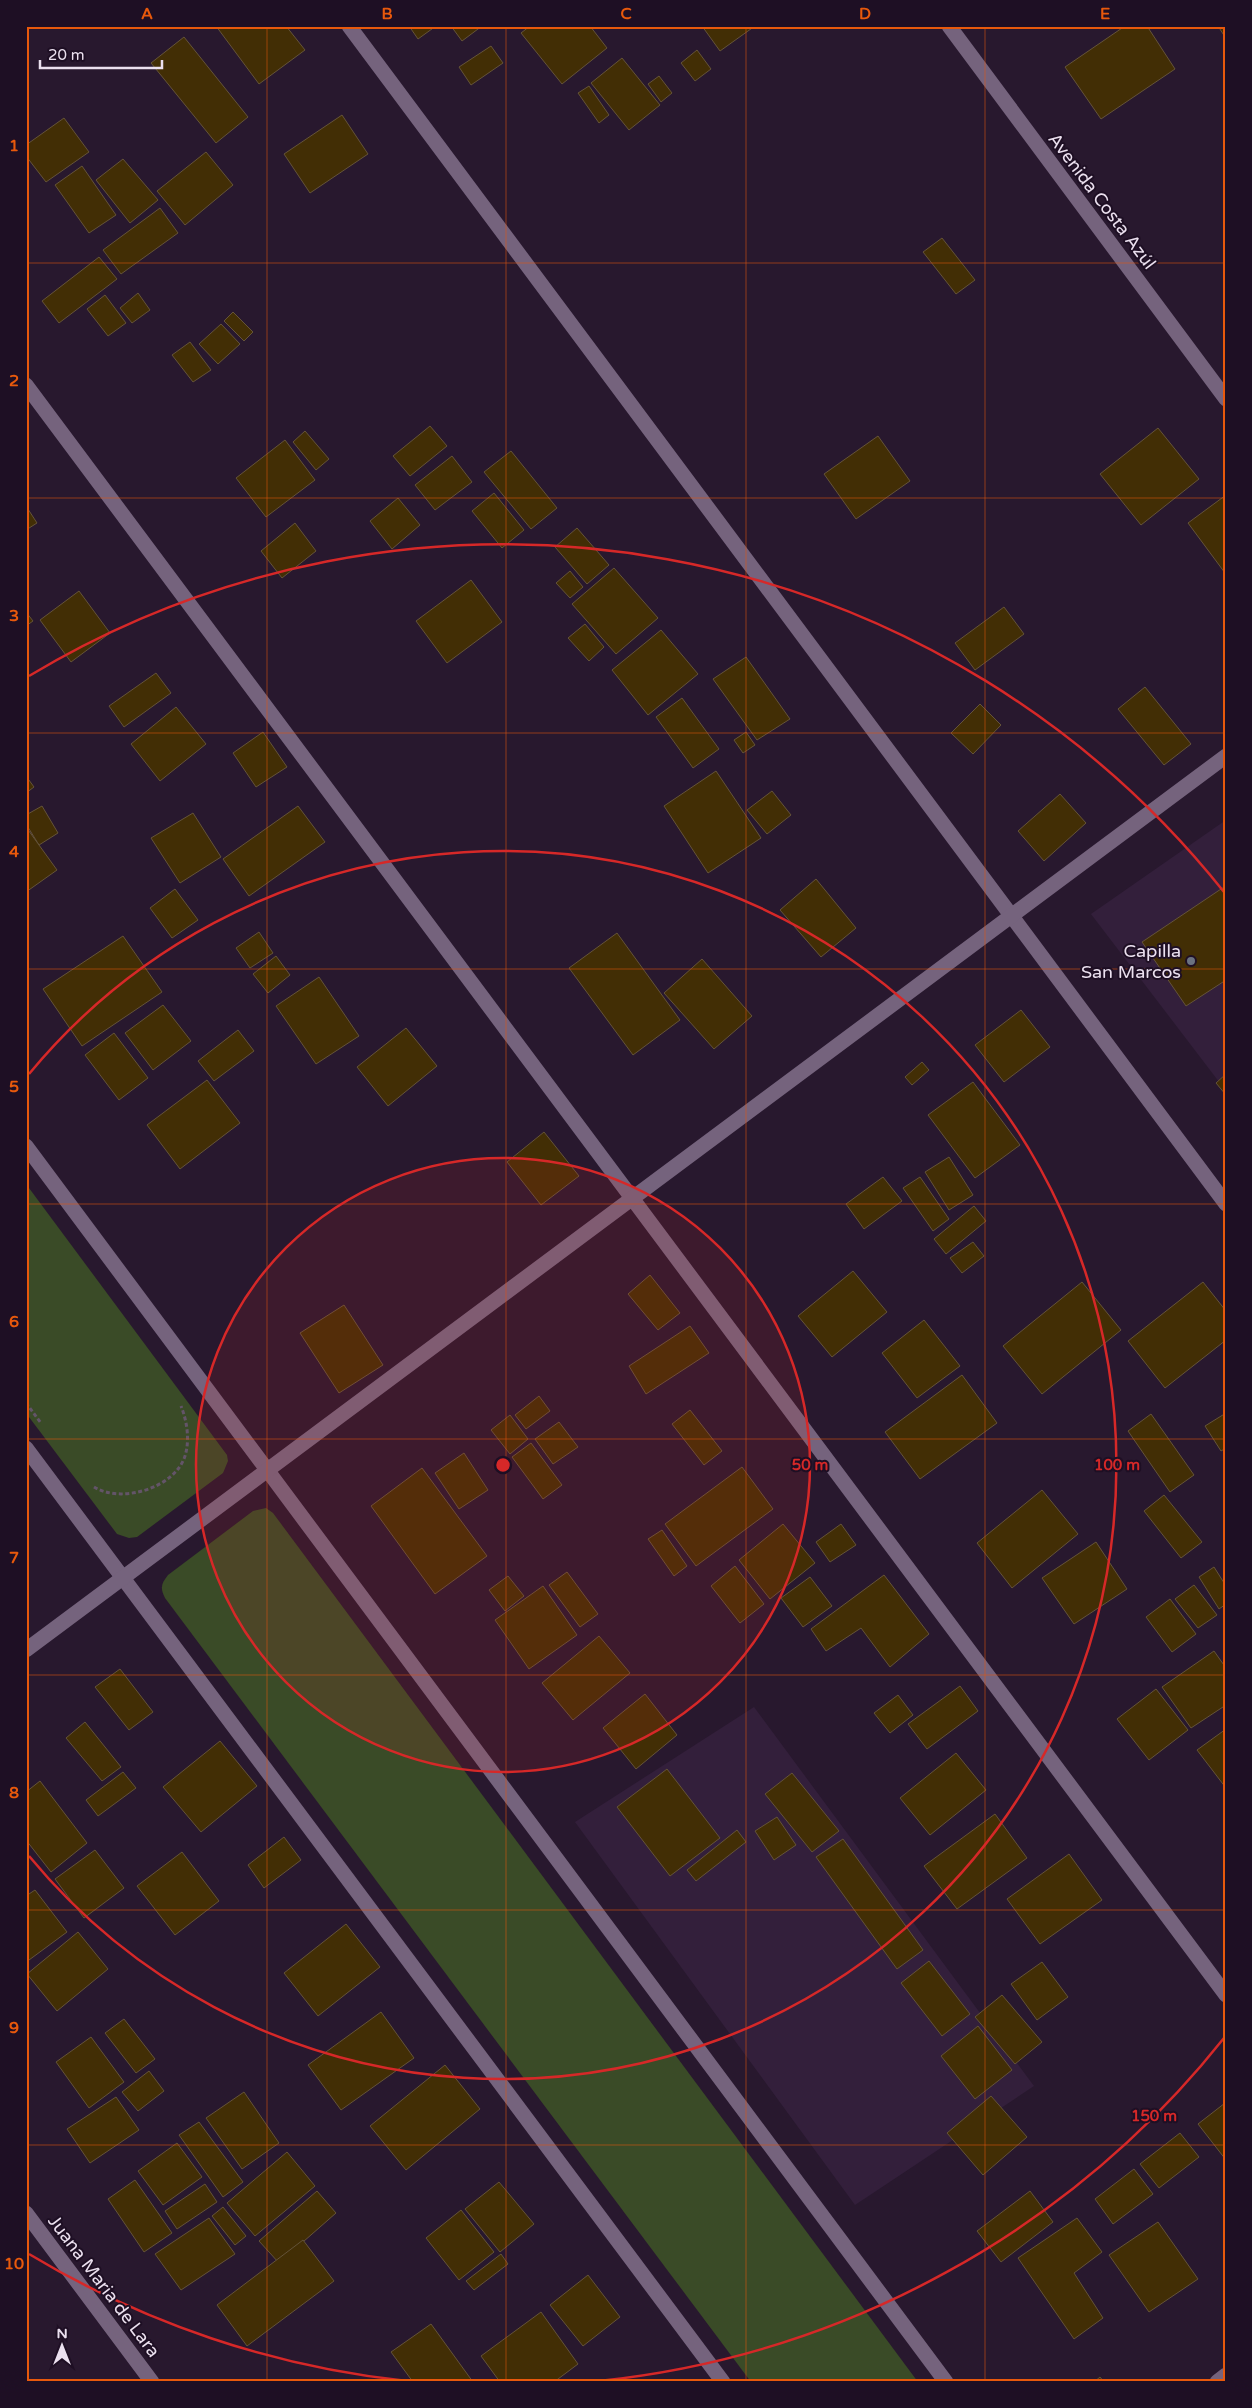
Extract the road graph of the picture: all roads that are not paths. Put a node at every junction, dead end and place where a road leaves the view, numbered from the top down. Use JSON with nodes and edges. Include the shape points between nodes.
{"nodes":[{"id":1,"x":349,"y":26,"type":"edge"},
{"id":2,"x":949,"y":26,"type":"edge"},
{"id":3,"x":26,"y":385,"type":"edge"},
{"id":4,"x":1226,"y":399,"type":"edge"},
{"id":5,"x":1226,"y":756,"type":"edge"},
{"id":6,"x":1011,"y":916,"type":"junction"},
{"id":7,"x":26,"y":1146,"type":"edge"},
{"id":8,"x":632,"y":1198,"type":"junction"},
{"id":9,"x":1226,"y":1204,"type":"edge"},
{"id":10,"x":26,"y":1448,"type":"edge"},
{"id":11,"x":268,"y":1470,"type":"junction"},
{"id":12,"x":123,"y":1578,"type":"junction"},
{"id":13,"x":26,"y":1650,"type":"edge"},
{"id":14,"x":1226,"y":1996,"type":"edge"},
{"id":15,"x":26,"y":2213,"type":"edge"},
{"id":16,"x":1226,"y":2375,"type":"edge"},
{"id":17,"x":152,"y":2382,"type":"edge"},
{"id":18,"x":723,"y":2382,"type":"edge"},
{"id":19,"x":946,"y":2382,"type":"edge"},
{"id":20,"x":1217,"y":2382,"type":"edge"}],
"edges":[{"from":1,"to":6,"type":"street"},
{"from":2,"to":4,"type":"street","name":"Avenida Costa Azúl"},
{"from":3,"to":8,"type":"street"},
{"from":5,"to":6,"type":"street"},
{"from":6,"to":8,"type":"street"},
{"from":6,"to":9,"type":"street"},
{"from":7,"to":11,"type":"street"},
{"from":8,"to":11,"type":"street"},
{"from":8,"to":14,"type":"street"},
{"from":10,"to":12,"type":"street"},
{"from":11,"to":12,"type":"street"},
{"from":11,"to":19,"type":"street"},
{"from":12,"to":13,"type":"street"},
{"from":12,"to":18,"type":"street"},
{"from":15,"to":17,"type":"street","name":"Juana Maria de Lara"},
{"from":16,"to":20,"type":"street"}]}
